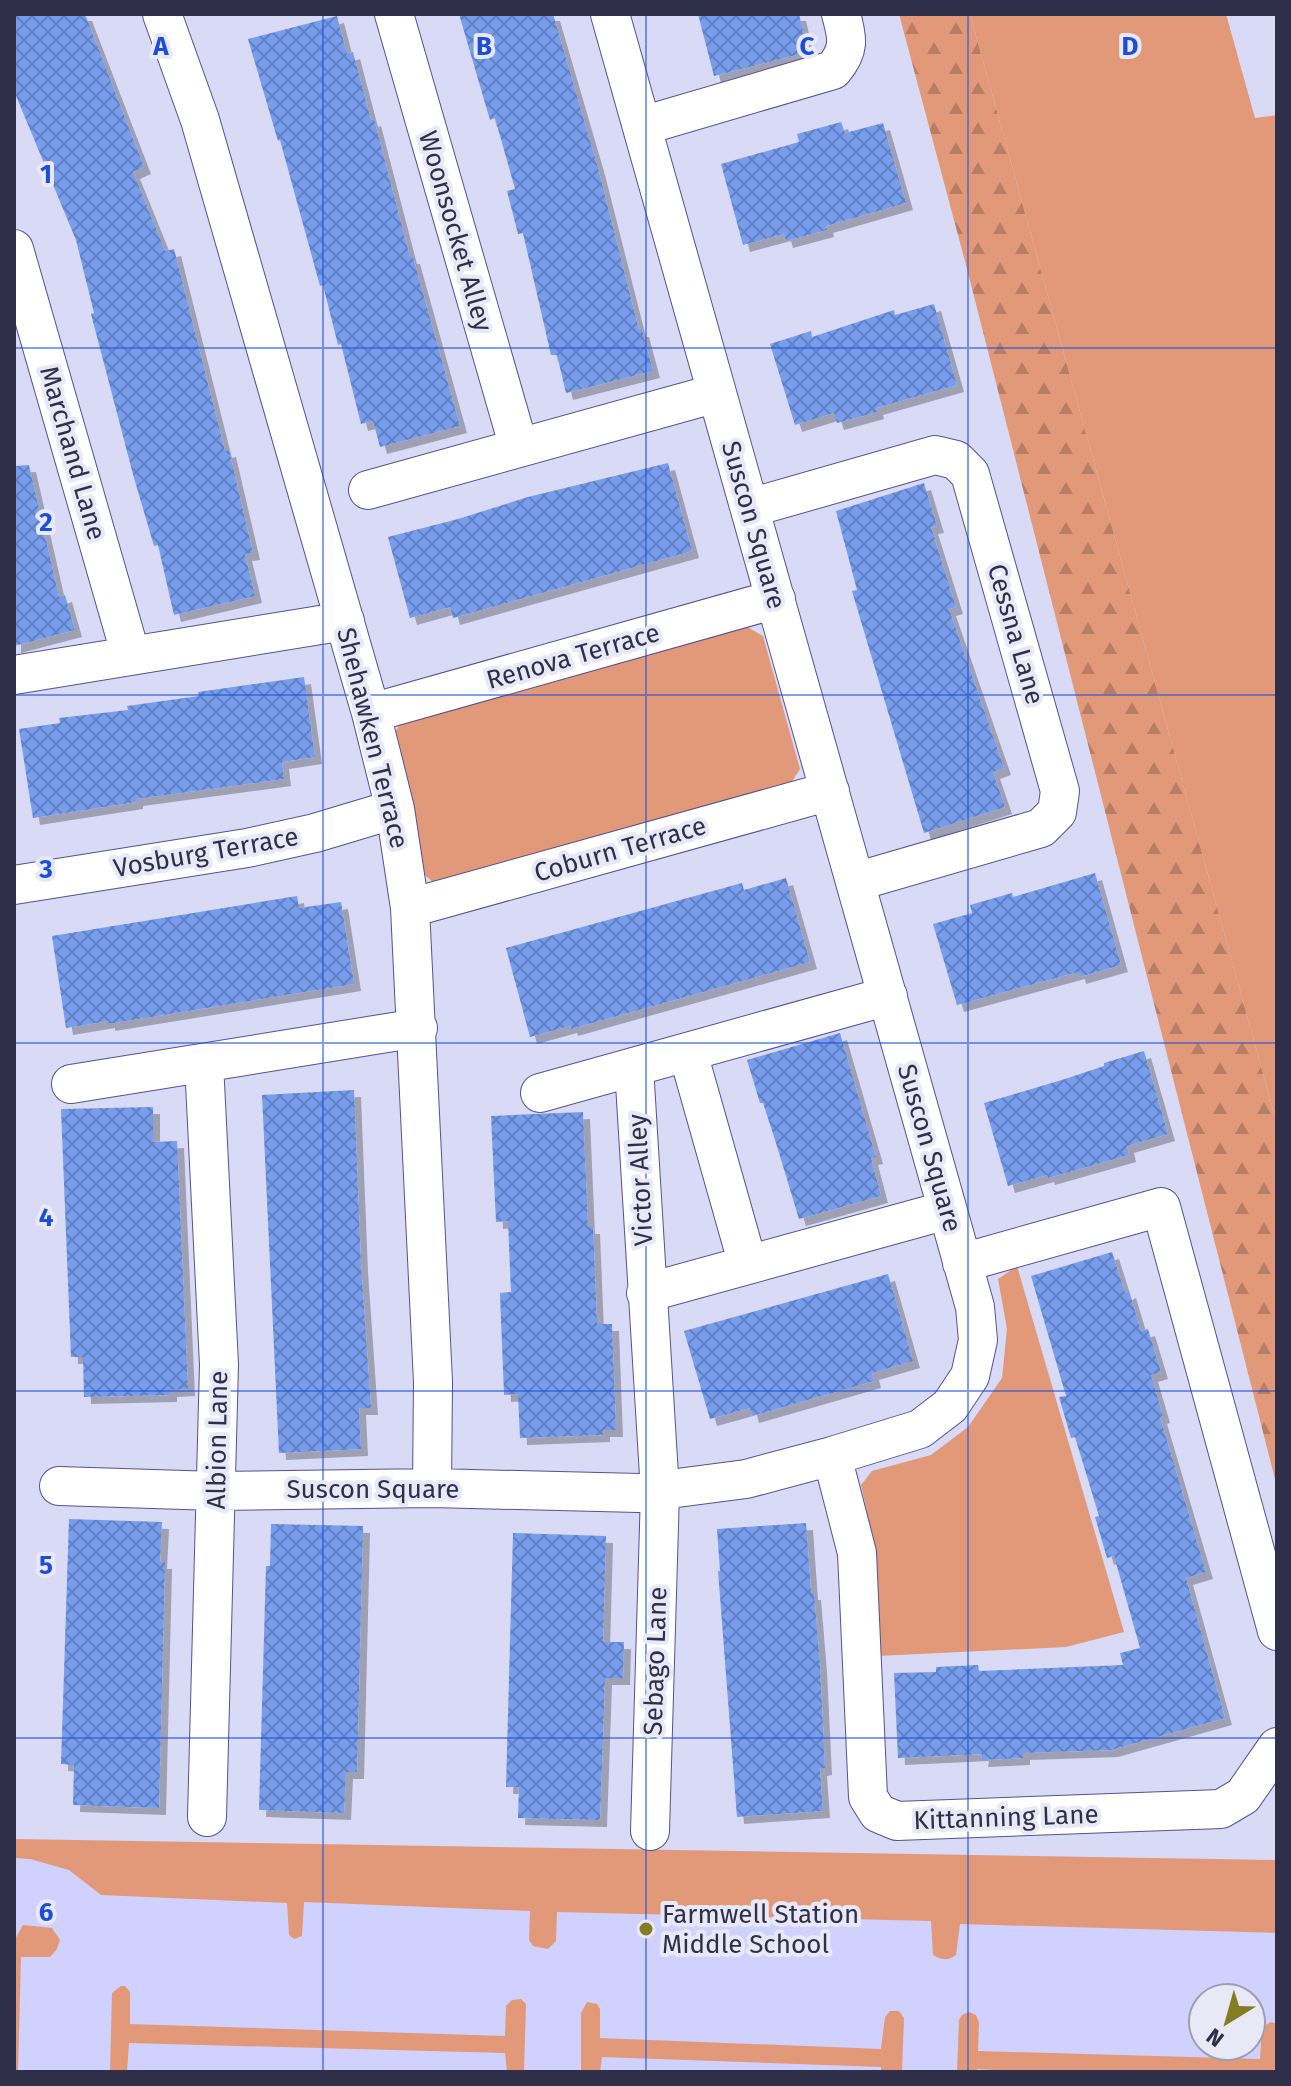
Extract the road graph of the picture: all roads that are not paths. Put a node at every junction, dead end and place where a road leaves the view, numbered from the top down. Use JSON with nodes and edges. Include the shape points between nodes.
{"nodes":[{"id":1,"x":162,"y":14,"type":"edge"},
{"id":2,"x":394,"y":14,"type":"edge"},
{"id":3,"x":610,"y":14,"type":"edge"},
{"id":4,"x":841,"y":14,"type":"edge"},
{"id":5,"x":642,"y":126,"type":"junction"},
{"id":6,"x":14,"y":249,"type":"edge"},
{"id":7,"x":717,"y":393,"type":"junction"},
{"id":8,"x":519,"y":448,"type":"junction"},
{"id":9,"x":368,"y":490,"type":"dead end"},
{"id":10,"x":750,"y":508,"type":"junction"},
{"id":11,"x":776,"y":599,"type":"junction"},
{"id":12,"x":345,"y":621,"type":"junction"},
{"id":13,"x":131,"y":656,"type":"junction"},
{"id":14,"x":14,"y":675,"type":"edge"},
{"id":15,"x":371,"y":713,"type":"junction"},
{"id":16,"x":830,"y":791,"type":"junction"},
{"id":17,"x":395,"y":809,"type":"junction"},
{"id":18,"x":855,"y":882,"type":"junction"},
{"id":19,"x":14,"y":885,"type":"edge"},
{"id":20,"x":410,"y":908,"type":"junction"},
{"id":21,"x":888,"y":996,"type":"junction"},
{"id":22,"x":418,"y":1028,"type":"junction"},
{"id":23,"x":688,"y":1053,"type":"junction"},
{"id":24,"x":204,"y":1063,"type":"junction"},
{"id":25,"x":634,"y":1067,"type":"junction"},
{"id":26,"x":71,"y":1084,"type":"dead end"},
{"id":27,"x":540,"y":1093,"type":"dead end"},
{"id":28,"x":947,"y":1210,"type":"junction"},
{"id":29,"x":962,"y":1263,"type":"junction"},
{"id":30,"x":748,"y":1265,"type":"junction"},
{"id":31,"x":646,"y":1293,"type":"junction"},
{"id":32,"x":832,"y":1456,"type":"junction"},
{"id":33,"x":59,"y":1486,"type":"dead end"},
{"id":34,"x":432,"y":1488,"type":"junction"},
{"id":35,"x":216,"y":1491,"type":"junction"},
{"id":36,"x":660,"y":1492,"type":"junction"},
{"id":37,"x":1277,"y":1631,"type":"edge"},
{"id":38,"x":1277,"y":1747,"type":"edge"},
{"id":39,"x":207,"y":1817,"type":"dead end"},
{"id":40,"x":650,"y":1831,"type":"dead end"}],
"edges":[{"from":1,"to":12,"type":"street","name":"Shehawken Terrace","via":[[200,120]]},
{"from":2,"to":8,"type":"street","name":"Woonsocket Alley"},
{"from":3,"to":5,"type":"street","name":"Suscon Square"},
{"from":4,"to":5,"type":"street","via":[[845,56],[833,70]]},
{"from":5,"to":7,"type":"street","name":"Suscon Square"},
{"from":6,"to":13,"type":"street","name":"Marchand Lane"},
{"from":7,"to":8,"type":"street"},
{"from":7,"to":10,"type":"street","name":"Suscon Square"},
{"from":8,"to":9,"type":"street"},
{"from":10,"to":11,"type":"street","name":"Suscon Square"},
{"from":10,"to":18,"type":"street","name":"Cessna Lane","via":[[935,455],[956,460],[970,474],[1056,776],[1057,812],[1041,828]]},
{"from":11,"to":15,"type":"street","name":"Renova Terrace"},
{"from":11,"to":16,"type":"street","name":"Suscon Square"},
{"from":12,"to":13,"type":"street"},
{"from":12,"to":15,"type":"street","name":"Shehawken Terrace"},
{"from":13,"to":14,"type":"street"},
{"from":15,"to":17,"type":"street","name":"Shehawken Terrace"},
{"from":16,"to":18,"type":"street","name":"Suscon Square"},
{"from":16,"to":20,"type":"street","name":"Coburn Terrace"},
{"from":17,"to":19,"type":"street","name":"Vosburg Terrace","via":[[247,848]]},
{"from":17,"to":20,"type":"street","name":"Shehawken Terrace"},
{"from":18,"to":21,"type":"street","name":"Suscon Square"},
{"from":20,"to":22,"type":"street","name":"Shehawken Terrace"},
{"from":21,"to":23,"type":"street"},
{"from":21,"to":28,"type":"street","name":"Suscon Square"},
{"from":22,"to":24,"type":"street"},
{"from":22,"to":34,"type":"street","name":"Shehawken Terrace","via":[[433,1382]]},
{"from":23,"to":25,"type":"street"},
{"from":23,"to":30,"type":"street"},
{"from":24,"to":26,"type":"street"},
{"from":24,"to":35,"type":"street","name":"Albion Lane","via":[[219,1365]]},
{"from":25,"to":27,"type":"street"},
{"from":25,"to":31,"type":"street","name":"Victor Alley"},
{"from":28,"to":29,"type":"street","name":"Suscon Square"},
{"from":28,"to":30,"type":"street"},
{"from":29,"to":32,"type":"street","name":"Suscon Square","via":[[978,1340],[970,1376],[950,1406],[920,1429]]},
{"from":29,"to":37,"type":"street","via":[[1161,1207]]},
{"from":30,"to":31,"type":"street"},
{"from":31,"to":36,"type":"street","name":"Victor Alley"},
{"from":32,"to":36,"type":"street","name":"Suscon Square","via":[[746,1479]]},
{"from":32,"to":38,"type":"street","name":"Kittanning Lane","via":[[857,1553],[868,1797],[878,1813],[897,1821],[1221,1809],[1243,1796]]},
{"from":33,"to":35,"type":"street","name":"Suscon Square"},
{"from":34,"to":35,"type":"street","name":"Suscon Square"},
{"from":34,"to":36,"type":"street","name":"Suscon Square"},
{"from":35,"to":39,"type":"street","name":"Albion Lane"},
{"from":36,"to":40,"type":"street","name":"Sebago Lane"}]}
